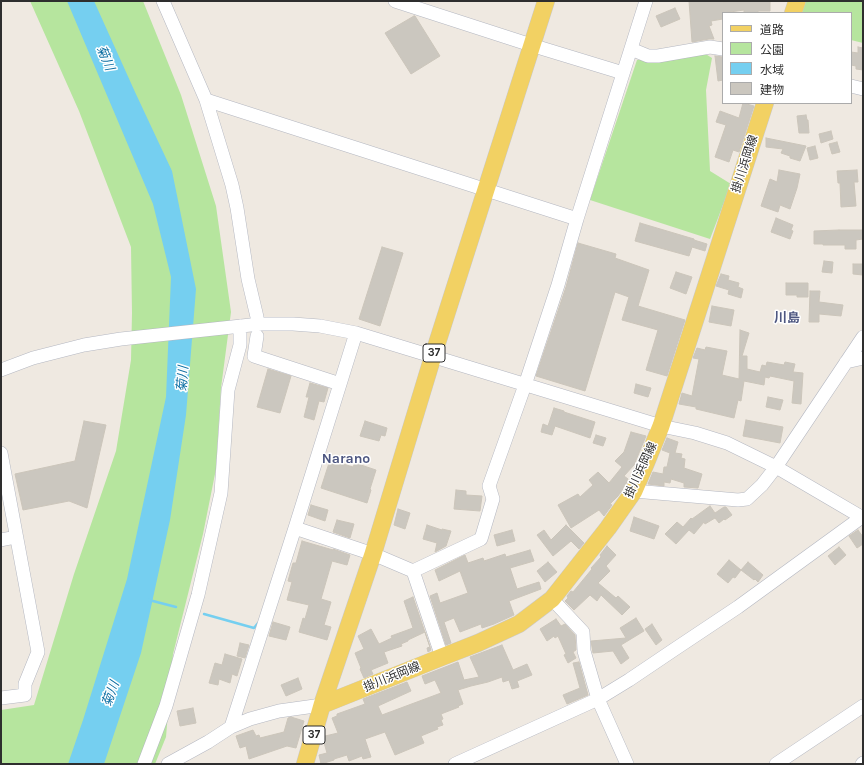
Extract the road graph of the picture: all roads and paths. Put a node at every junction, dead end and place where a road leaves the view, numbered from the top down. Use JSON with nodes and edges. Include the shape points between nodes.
{"nodes":[{"id":1,"x":163,"y":1,"type":"edge"},
{"id":2,"x":395,"y":1,"type":"edge"},
{"id":3,"x":546,"y":1,"type":"edge"},
{"id":4,"x":646,"y":1,"type":"edge"},
{"id":5,"x":797,"y":1,"type":"edge"},
{"id":6,"x":793,"y":12,"type":"edge"},
{"id":7,"x":532,"y":45,"type":"junction"},
{"id":8,"x":722,"y":49,"type":"edge"},
{"id":9,"x":631,"y":50,"type":"junction"},
{"id":10,"x":623,"y":73,"type":"junction"},
{"id":11,"x":852,"y":86,"type":"edge"},
{"id":12,"x":863,"y":89,"type":"edge"},
{"id":13,"x":206,"y":100,"type":"junction"},
{"id":14,"x":765,"y":104,"type":"edge"},
{"id":15,"x":485,"y":190,"type":"junction"},
{"id":16,"x":577,"y":219,"type":"junction"},
{"id":17,"x":257,"y":317,"type":"dead end"},
{"id":18,"x":238,"y":327,"type":"junction"},
{"id":19,"x":356,"y":333,"type":"junction"},
{"id":20,"x":257,"y":336,"type":"dead end"},
{"id":21,"x":863,"y":337,"type":"edge"},
{"id":22,"x":433,"y":356,"type":"junction"},
{"id":23,"x":863,"y":358,"type":"edge"},
{"id":24,"x":846,"y":362,"type":"junction"},
{"id":25,"x":1,"y":370,"type":"edge"},
{"id":26,"x":340,"y":384,"type":"junction"},
{"id":27,"x":525,"y":385,"type":"junction"},
{"id":28,"x":661,"y":426,"type":"junction"},
{"id":29,"x":1,"y":453,"type":"edge"},
{"id":30,"x":776,"y":467,"type":"junction"},
{"id":31,"x":634,"y":491,"type":"junction"},
{"id":32,"x":863,"y":517,"type":"edge"},
{"id":33,"x":295,"y":528,"type":"junction"},
{"id":34,"x":16,"y":537,"type":"junction"},
{"id":35,"x":1,"y":540,"type":"edge"},
{"id":36,"x":373,"y":554,"type":"junction"},
{"id":37,"x":413,"y":571,"type":"junction"},
{"id":38,"x":552,"y":599,"type":"junction"},
{"id":39,"x":442,"y":657,"type":"junction"},
{"id":40,"x":1,"y":698,"type":"edge"},
{"id":41,"x":598,"y":699,"type":"junction"},
{"id":42,"x":322,"y":705,"type":"junction"},
{"id":43,"x":863,"y":706,"type":"edge"},
{"id":44,"x":231,"y":727,"type":"junction"},
{"id":45,"x":144,"y":764,"type":"edge"},
{"id":46,"x":168,"y":764,"type":"edge"},
{"id":47,"x":305,"y":764,"type":"edge"},
{"id":48,"x":455,"y":764,"type":"edge"},
{"id":49,"x":627,"y":764,"type":"edge"},
{"id":50,"x":776,"y":764,"type":"edge"}],
"edges":[{"from":1,"to":13,"type":"street"},
{"from":2,"to":7,"type":"street"},
{"from":3,"to":7,"type":"main road","number":"37"},
{"from":4,"to":9,"type":"street"},
{"from":5,"to":6,"type":"main road"},
{"from":7,"to":10,"type":"street"},
{"from":7,"to":15,"type":"main road","number":"37"},
{"from":8,"to":9,"type":"street","via":[[710,47],[658,56],[648,56]]},
{"from":9,"to":10,"type":"street"},
{"from":10,"to":16,"type":"street"},
{"from":11,"to":12,"type":"street"},
{"from":13,"to":15,"type":"street"},
{"from":13,"to":17,"type":"street","via":[[232,185]]},
{"from":14,"to":28,"type":"main road","name":"掛川浜岡線"},
{"from":15,"to":16,"type":"street"},
{"from":15,"to":22,"type":"main road","number":"37"},
{"from":16,"to":27,"type":"street"},
{"from":18,"to":19,"type":"street","via":[[293,324]]},
{"from":18,"to":25,"type":"street","via":[[77,346]]},
{"from":18,"to":45,"type":"street","via":[[240,345],[228,390],[221,494],[198,595],[166,706]]},
{"from":19,"to":22,"type":"street"},
{"from":19,"to":26,"type":"street"},
{"from":20,"to":26,"type":"street","via":[[254,356]]},
{"from":21,"to":24,"type":"street"},
{"from":22,"to":27,"type":"street"},
{"from":22,"to":36,"type":"main road","number":"37"},
{"from":23,"to":24,"type":"street"},
{"from":24,"to":30,"type":"street"},
{"from":26,"to":33,"type":"street"},
{"from":27,"to":28,"type":"street"},
{"from":27,"to":37,"type":"street","via":[[489,486],[493,499],[481,539]]},
{"from":28,"to":30,"type":"street","via":[[727,443]]},
{"from":28,"to":31,"type":"main road","name":"掛川浜岡線"},
{"from":29,"to":34,"type":"street"},
{"from":30,"to":31,"type":"street","via":[[748,499]]},
{"from":30,"to":32,"type":"street"},
{"from":31,"to":38,"type":"main road","name":"掛川浜岡線"},
{"from":32,"to":41,"type":"street","via":[[738,607]]},
{"from":33,"to":36,"type":"street"},
{"from":33,"to":44,"type":"street"},
{"from":34,"to":35,"type":"street"},
{"from":34,"to":40,"type":"street","via":[[38,652],[25,684],[24,695]]},
{"from":36,"to":37,"type":"street"},
{"from":36,"to":42,"type":"main road","number":"37"},
{"from":37,"to":39,"type":"street"},
{"from":38,"to":39,"type":"main road","name":"掛川浜岡線","via":[[519,624]]},
{"from":38,"to":41,"type":"street","via":[[583,632],[584,651]]},
{"from":39,"to":42,"type":"main road","name":"掛川浜岡線"},
{"from":41,"to":48,"type":"street"},
{"from":41,"to":49,"type":"street"},
{"from":42,"to":44,"type":"street","via":[[279,711]]},
{"from":42,"to":47,"type":"main road","number":"37"},
{"from":43,"to":50,"type":"street"},
{"from":44,"to":46,"type":"street"}]}
